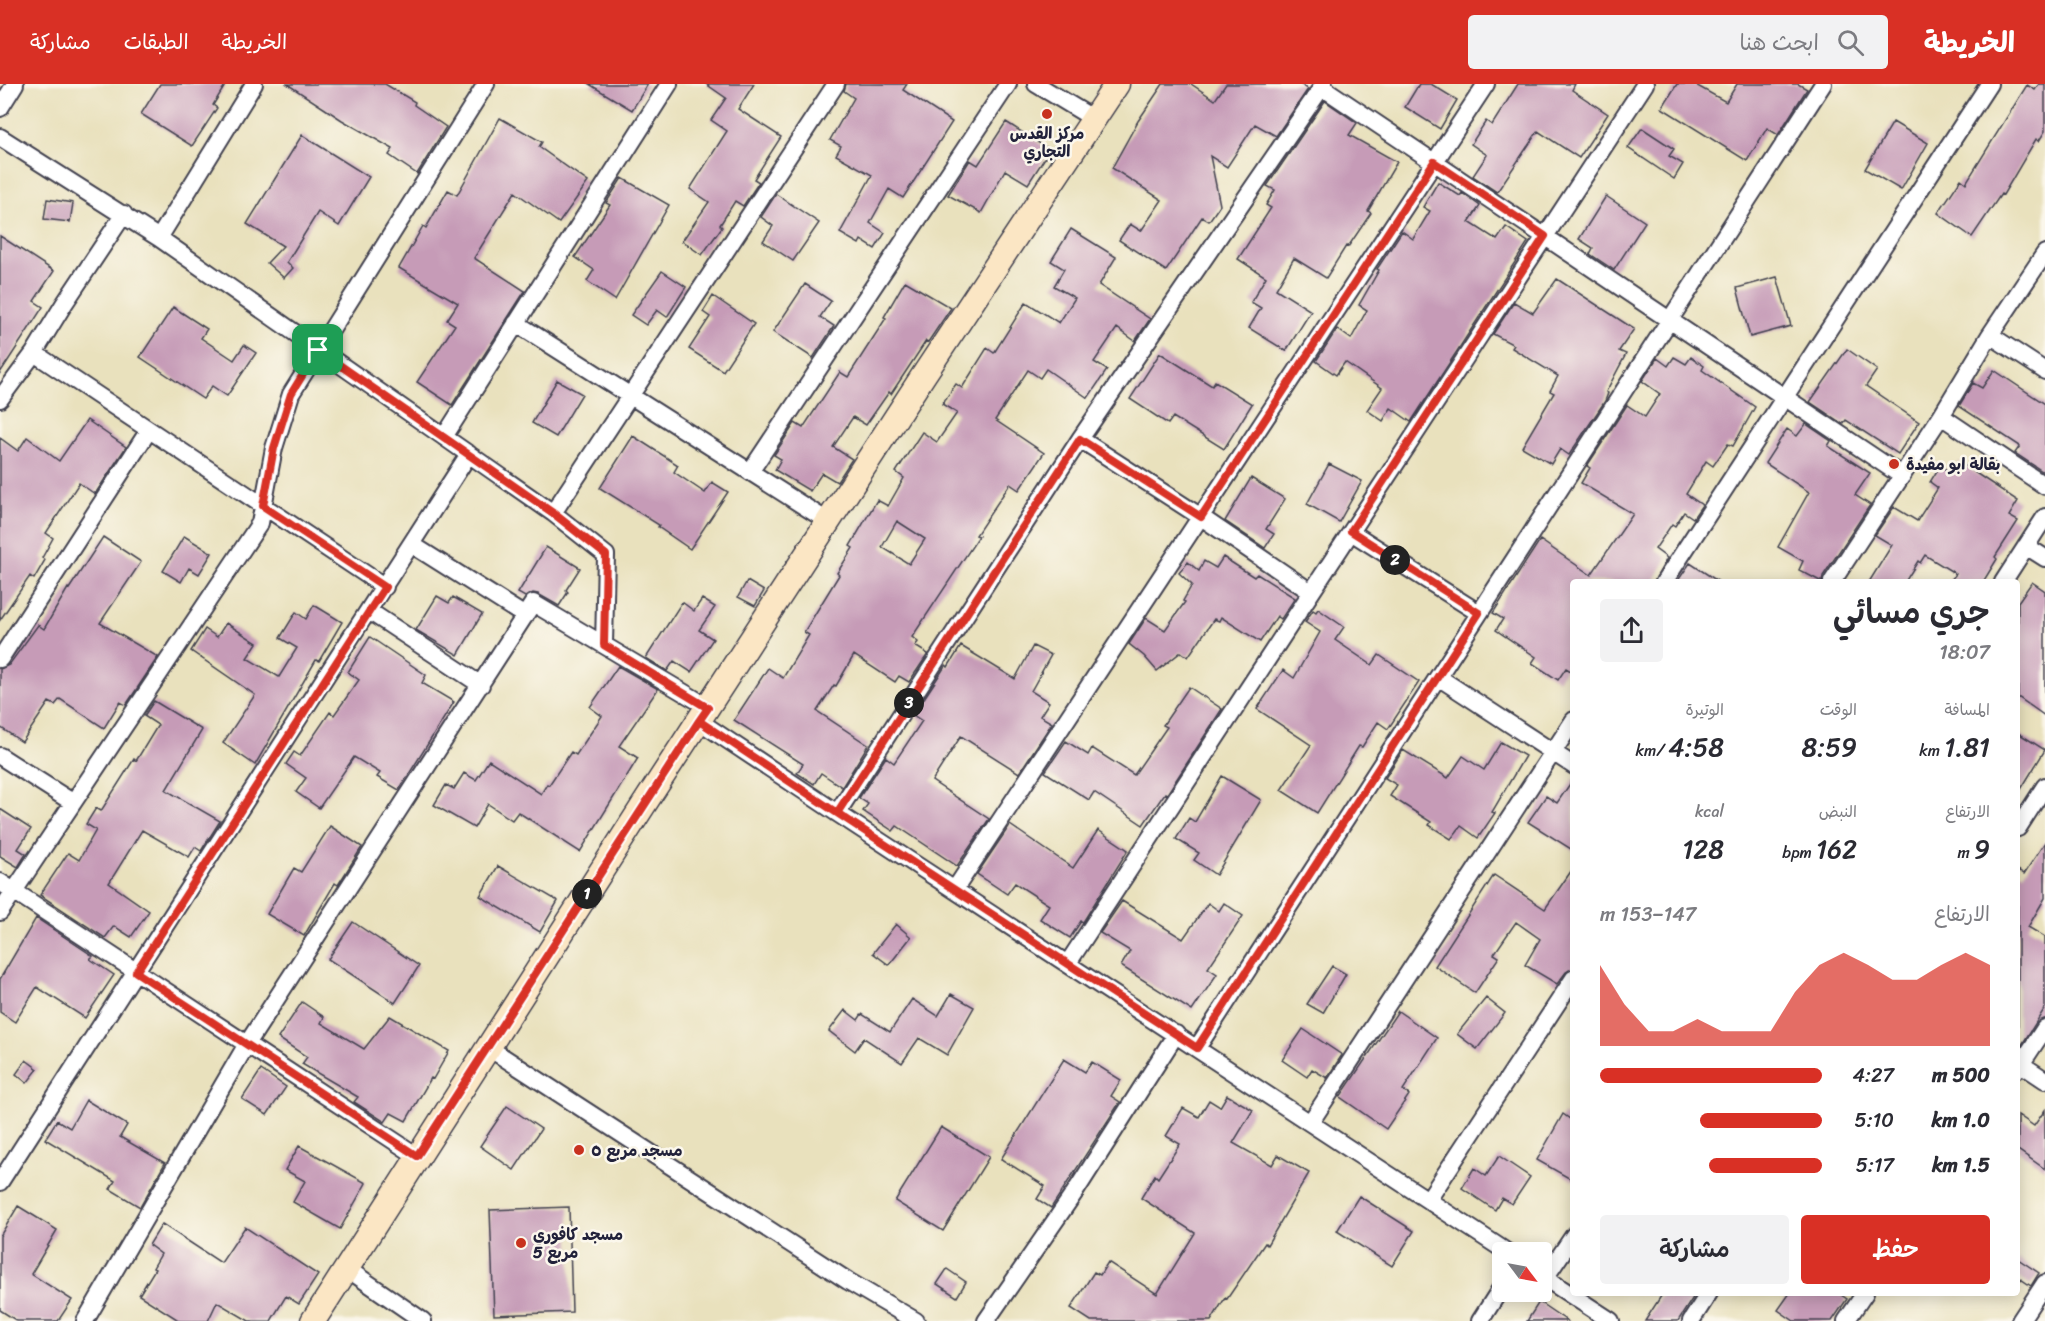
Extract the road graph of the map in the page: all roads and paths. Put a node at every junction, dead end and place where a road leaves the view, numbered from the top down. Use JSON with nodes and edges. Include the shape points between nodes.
{"nodes":[{"id":1,"x":15,"y":84,"type":"edge"},
{"id":2,"x":254,"y":84,"type":"edge"},
{"id":3,"x":486,"y":84,"type":"edge"},
{"id":4,"x":669,"y":84,"type":"edge"},
{"id":5,"x":836,"y":84,"type":"edge"},
{"id":6,"x":1008,"y":84,"type":"edge"},
{"id":7,"x":1036,"y":84,"type":"edge"},
{"id":8,"x":1117,"y":84,"type":"edge"},
{"id":9,"x":1486,"y":84,"type":"edge"},
{"id":10,"x":1645,"y":84,"type":"edge"},
{"id":11,"x":1823,"y":84,"type":"edge"},
{"id":12,"x":1989,"y":84,"type":"edge"},
{"id":13,"x":1323,"y":85,"type":"edge"},
{"id":14,"x":0,"y":108,"type":"edge"},
{"id":15,"x":1094,"y":118,"type":"junction"},
{"id":16,"x":0,"y":137,"type":"edge"},
{"id":17,"x":1434,"y":162,"type":"junction"},
{"id":18,"x":124,"y":214,"type":"junction"},
{"id":19,"x":1545,"y":236,"type":"junction"},
{"id":20,"x":159,"y":238,"type":"junction"},
{"id":21,"x":2045,"y":253,"type":"edge"},
{"id":22,"x":1670,"y":320,"type":"junction"},
{"id":23,"x":516,"y":323,"type":"junction"},
{"id":24,"x":1990,"y":335,"type":"junction"},
{"id":25,"x":318,"y":350,"type":"junction"},
{"id":26,"x":34,"y":353,"type":"junction"},
{"id":27,"x":2045,"y":371,"type":"edge"},
{"id":28,"x":630,"y":396,"type":"junction"},
{"id":29,"x":1785,"y":397,"type":"junction"},
{"id":30,"x":0,"y":399,"type":"edge"},
{"id":31,"x":1941,"y":416,"type":"junction"},
{"id":32,"x":149,"y":430,"type":"junction"},
{"id":33,"x":444,"y":437,"type":"junction"},
{"id":34,"x":1080,"y":439,"type":"junction"},
{"id":35,"x":469,"y":454,"type":"junction"},
{"id":36,"x":750,"y":472,"type":"junction"},
{"id":37,"x":1902,"y":476,"type":"junction"},
{"id":38,"x":2045,"y":486,"type":"edge"},
{"id":39,"x":263,"y":506,"type":"junction"},
{"id":40,"x":553,"y":513,"type":"junction"},
{"id":41,"x":1201,"y":517,"type":"junction"},
{"id":42,"x":2045,"y":517,"type":"edge"},
{"id":43,"x":829,"y":522,"type":"junction"},
{"id":44,"x":1351,"y":531,"type":"junction"},
{"id":45,"x":411,"y":544,"type":"junction"},
{"id":46,"x":2026,"y":546,"type":"junction"},
{"id":47,"x":2045,"y":558,"type":"edge"},
{"id":48,"x":1666,"y":579,"type":"edge"},
{"id":49,"x":1834,"y":579,"type":"edge"},
{"id":50,"x":2004,"y":579,"type":"edge"},
{"id":51,"x":385,"y":587,"type":"junction"},
{"id":52,"x":1311,"y":592,"type":"junction"},
{"id":53,"x":369,"y":611,"type":"junction"},
{"id":54,"x":1479,"y":613,"type":"junction"},
{"id":55,"x":525,"y":616,"type":"junction"},
{"id":56,"x":604,"y":645,"type":"junction"},
{"id":57,"x":0,"y":659,"type":"edge"},
{"id":58,"x":1437,"y":677,"type":"junction"},
{"id":59,"x":481,"y":686,"type":"junction"},
{"id":60,"x":704,"y":714,"type":"junction"},
{"id":61,"x":1570,"y":726,"type":"edge"},
{"id":62,"x":1553,"y":752,"type":"junction"},
{"id":63,"x":0,"y":756,"type":"edge"},
{"id":64,"x":1570,"y":763,"type":"edge"},
{"id":65,"x":2045,"y":786,"type":"edge"},
{"id":66,"x":72,"y":802,"type":"junction"},
{"id":67,"x":837,"y":813,"type":"junction"},
{"id":68,"x":2020,"y":825,"type":"edge"},
{"id":69,"x":7,"y":886,"type":"edge"},
{"id":70,"x":955,"y":889,"type":"junction"},
{"id":71,"x":0,"y":912,"type":"edge"},
{"id":72,"x":1068,"y":963,"type":"junction"},
{"id":73,"x":136,"y":972,"type":"junction"},
{"id":74,"x":1570,"y":984,"type":"edge"},
{"id":75,"x":2045,"y":1028,"type":"edge"},
{"id":76,"x":1176,"y":1034,"type":"junction"},
{"id":77,"x":247,"y":1044,"type":"junction"},
{"id":78,"x":489,"y":1047,"type":"junction"},
{"id":79,"x":1197,"y":1048,"type":"junction"},
{"id":80,"x":2020,"y":1064,"type":"edge"},
{"id":81,"x":2020,"y":1066,"type":"edge"},
{"id":82,"x":2045,"y":1080,"type":"edge"},
{"id":83,"x":1310,"y":1124,"type":"junction"},
{"id":84,"x":417,"y":1156,"type":"junction"},
{"id":85,"x":0,"y":1182,"type":"edge"},
{"id":86,"x":1428,"y":1200,"type":"junction"},
{"id":87,"x":1570,"y":1241,"type":"edge"},
{"id":88,"x":1492,"y":1242,"type":"edge"},
{"id":89,"x":1552,"y":1266,"type":"edge"},
{"id":90,"x":346,"y":1268,"type":"junction"},
{"id":91,"x":1552,"y":1282,"type":"edge"},
{"id":92,"x":2045,"y":1283,"type":"edge"},
{"id":93,"x":1570,"y":1294,"type":"edge"},
{"id":94,"x":1573,"y":1296,"type":"edge"},
{"id":95,"x":1707,"y":1296,"type":"edge"},
{"id":96,"x":1863,"y":1296,"type":"edge"},
{"id":97,"x":1492,"y":1302,"type":"edge"},
{"id":98,"x":85,"y":1321,"type":"edge"},
{"id":99,"x":313,"y":1321,"type":"edge"},
{"id":100,"x":423,"y":1321,"type":"edge"},
{"id":101,"x":916,"y":1321,"type":"edge"},
{"id":102,"x":986,"y":1321,"type":"edge"},
{"id":103,"x":1480,"y":1321,"type":"edge"},
{"id":104,"x":1611,"y":1321,"type":"edge"},
{"id":105,"x":1691,"y":1321,"type":"edge"},
{"id":106,"x":1846,"y":1321,"type":"edge"},
{"id":107,"x":2020,"y":1321,"type":"edge"}],
"edges":[{"from":1,"to":14,"type":"street"},
{"from":2,"to":20,"type":"street"},
{"from":3,"to":25,"type":"street"},
{"from":4,"to":23,"type":"street"},
{"from":5,"to":28,"type":"street"},
{"from":6,"to":36,"type":"street"},
{"from":7,"to":15,"type":"street"},
{"from":8,"to":15,"type":"street"},
{"from":9,"to":17,"type":"street"},
{"from":10,"to":19,"type":"street"},
{"from":11,"to":22,"type":"street"},
{"from":12,"to":29,"type":"street"},
{"from":13,"to":17,"type":"street"},
{"from":13,"to":34,"type":"street"},
{"from":15,"to":43,"type":"street"},
{"from":16,"to":18,"type":"street"},
{"from":17,"to":19,"type":"street"},
{"from":17,"to":41,"type":"street"},
{"from":18,"to":20,"type":"street"},
{"from":18,"to":26,"type":"street"},
{"from":19,"to":22,"type":"street"},
{"from":19,"to":44,"type":"street"},
{"from":20,"to":25,"type":"street"},
{"from":21,"to":24,"type":"street"},
{"from":22,"to":29,"type":"street"},
{"from":22,"to":54,"type":"street"},
{"from":23,"to":28,"type":"street"},
{"from":23,"to":33,"type":"street"},
{"from":24,"to":27,"type":"street"},
{"from":24,"to":31,"type":"street"},
{"from":25,"to":33,"type":"street"},
{"from":25,"to":39,"type":"street","via":[[291,394],[274,448]]},
{"from":26,"to":30,"type":"street"},
{"from":26,"to":32,"type":"street"},
{"from":28,"to":36,"type":"street"},
{"from":28,"to":40,"type":"street"},
{"from":29,"to":37,"type":"street"},
{"from":29,"to":48,"type":"street"},
{"from":31,"to":37,"type":"street"},
{"from":31,"to":38,"type":"street"},
{"from":32,"to":39,"type":"street"},
{"from":32,"to":57,"type":"street"},
{"from":33,"to":35,"type":"street"},
{"from":34,"to":41,"type":"street"},
{"from":34,"to":67,"type":"street"},
{"from":35,"to":40,"type":"street"},
{"from":35,"to":45,"type":"street"},
{"from":36,"to":43,"type":"street"},
{"from":37,"to":49,"type":"street"},
{"from":39,"to":51,"type":"street"},
{"from":39,"to":66,"type":"street","via":[[260,523]]},
{"from":40,"to":56,"type":"street","via":[[606,555]]},
{"from":41,"to":52,"type":"street"},
{"from":41,"to":70,"type":"street"},
{"from":42,"to":46,"type":"street"},
{"from":43,"to":60,"type":"street"},
{"from":44,"to":52,"type":"street"},
{"from":44,"to":54,"type":"street"},
{"from":45,"to":51,"type":"street"},
{"from":45,"to":55,"type":"street"},
{"from":46,"to":47,"type":"street"},
{"from":46,"to":50,"type":"street"},
{"from":51,"to":53,"type":"street"},
{"from":52,"to":72,"type":"street"},
{"from":53,"to":59,"type":"street"},
{"from":53,"to":73,"type":"street"},
{"from":54,"to":58,"type":"street"},
{"from":55,"to":56,"type":"street","via":[[533,603]]},
{"from":55,"to":59,"type":"street"},
{"from":56,"to":60,"type":"street"},
{"from":58,"to":62,"type":"street"},
{"from":58,"to":79,"type":"street"},
{"from":59,"to":77,"type":"street"},
{"from":60,"to":67,"type":"street"},
{"from":60,"to":78,"type":"street"},
{"from":61,"to":62,"type":"street"},
{"from":62,"to":64,"type":"street"},
{"from":62,"to":83,"type":"street"},
{"from":63,"to":66,"type":"street"},
{"from":65,"to":68,"type":"street"},
{"from":66,"to":69,"type":"street"},
{"from":67,"to":70,"type":"street"},
{"from":69,"to":71,"type":"street"},
{"from":69,"to":73,"type":"street"},
{"from":70,"to":72,"type":"street"},
{"from":72,"to":76,"type":"street"},
{"from":73,"to":77,"type":"street"},
{"from":73,"to":85,"type":"street"},
{"from":74,"to":86,"type":"street"},
{"from":75,"to":80,"type":"street"},
{"from":76,"to":79,"type":"street"},
{"from":76,"to":102,"type":"street","via":[[1075,1192]]},
{"from":77,"to":84,"type":"street"},
{"from":77,"to":98,"type":"street"},
{"from":78,"to":84,"type":"street"},
{"from":78,"to":101,"type":"street","via":[[848,1281]]},
{"from":79,"to":83,"type":"street"},
{"from":81,"to":82,"type":"street"},
{"from":83,"to":86,"type":"street"},
{"from":84,"to":90,"type":"street"},
{"from":86,"to":88,"type":"street"},
{"from":87,"to":89,"type":"street"},
{"from":90,"to":99,"type":"street"},
{"from":90,"to":100,"type":"street"},
{"from":91,"to":93,"type":"street"},
{"from":92,"to":107,"type":"street"},
{"from":94,"to":104,"type":"street"},
{"from":95,"to":105,"type":"street"},
{"from":96,"to":106,"type":"street"},
{"from":97,"to":103,"type":"street"}]}
